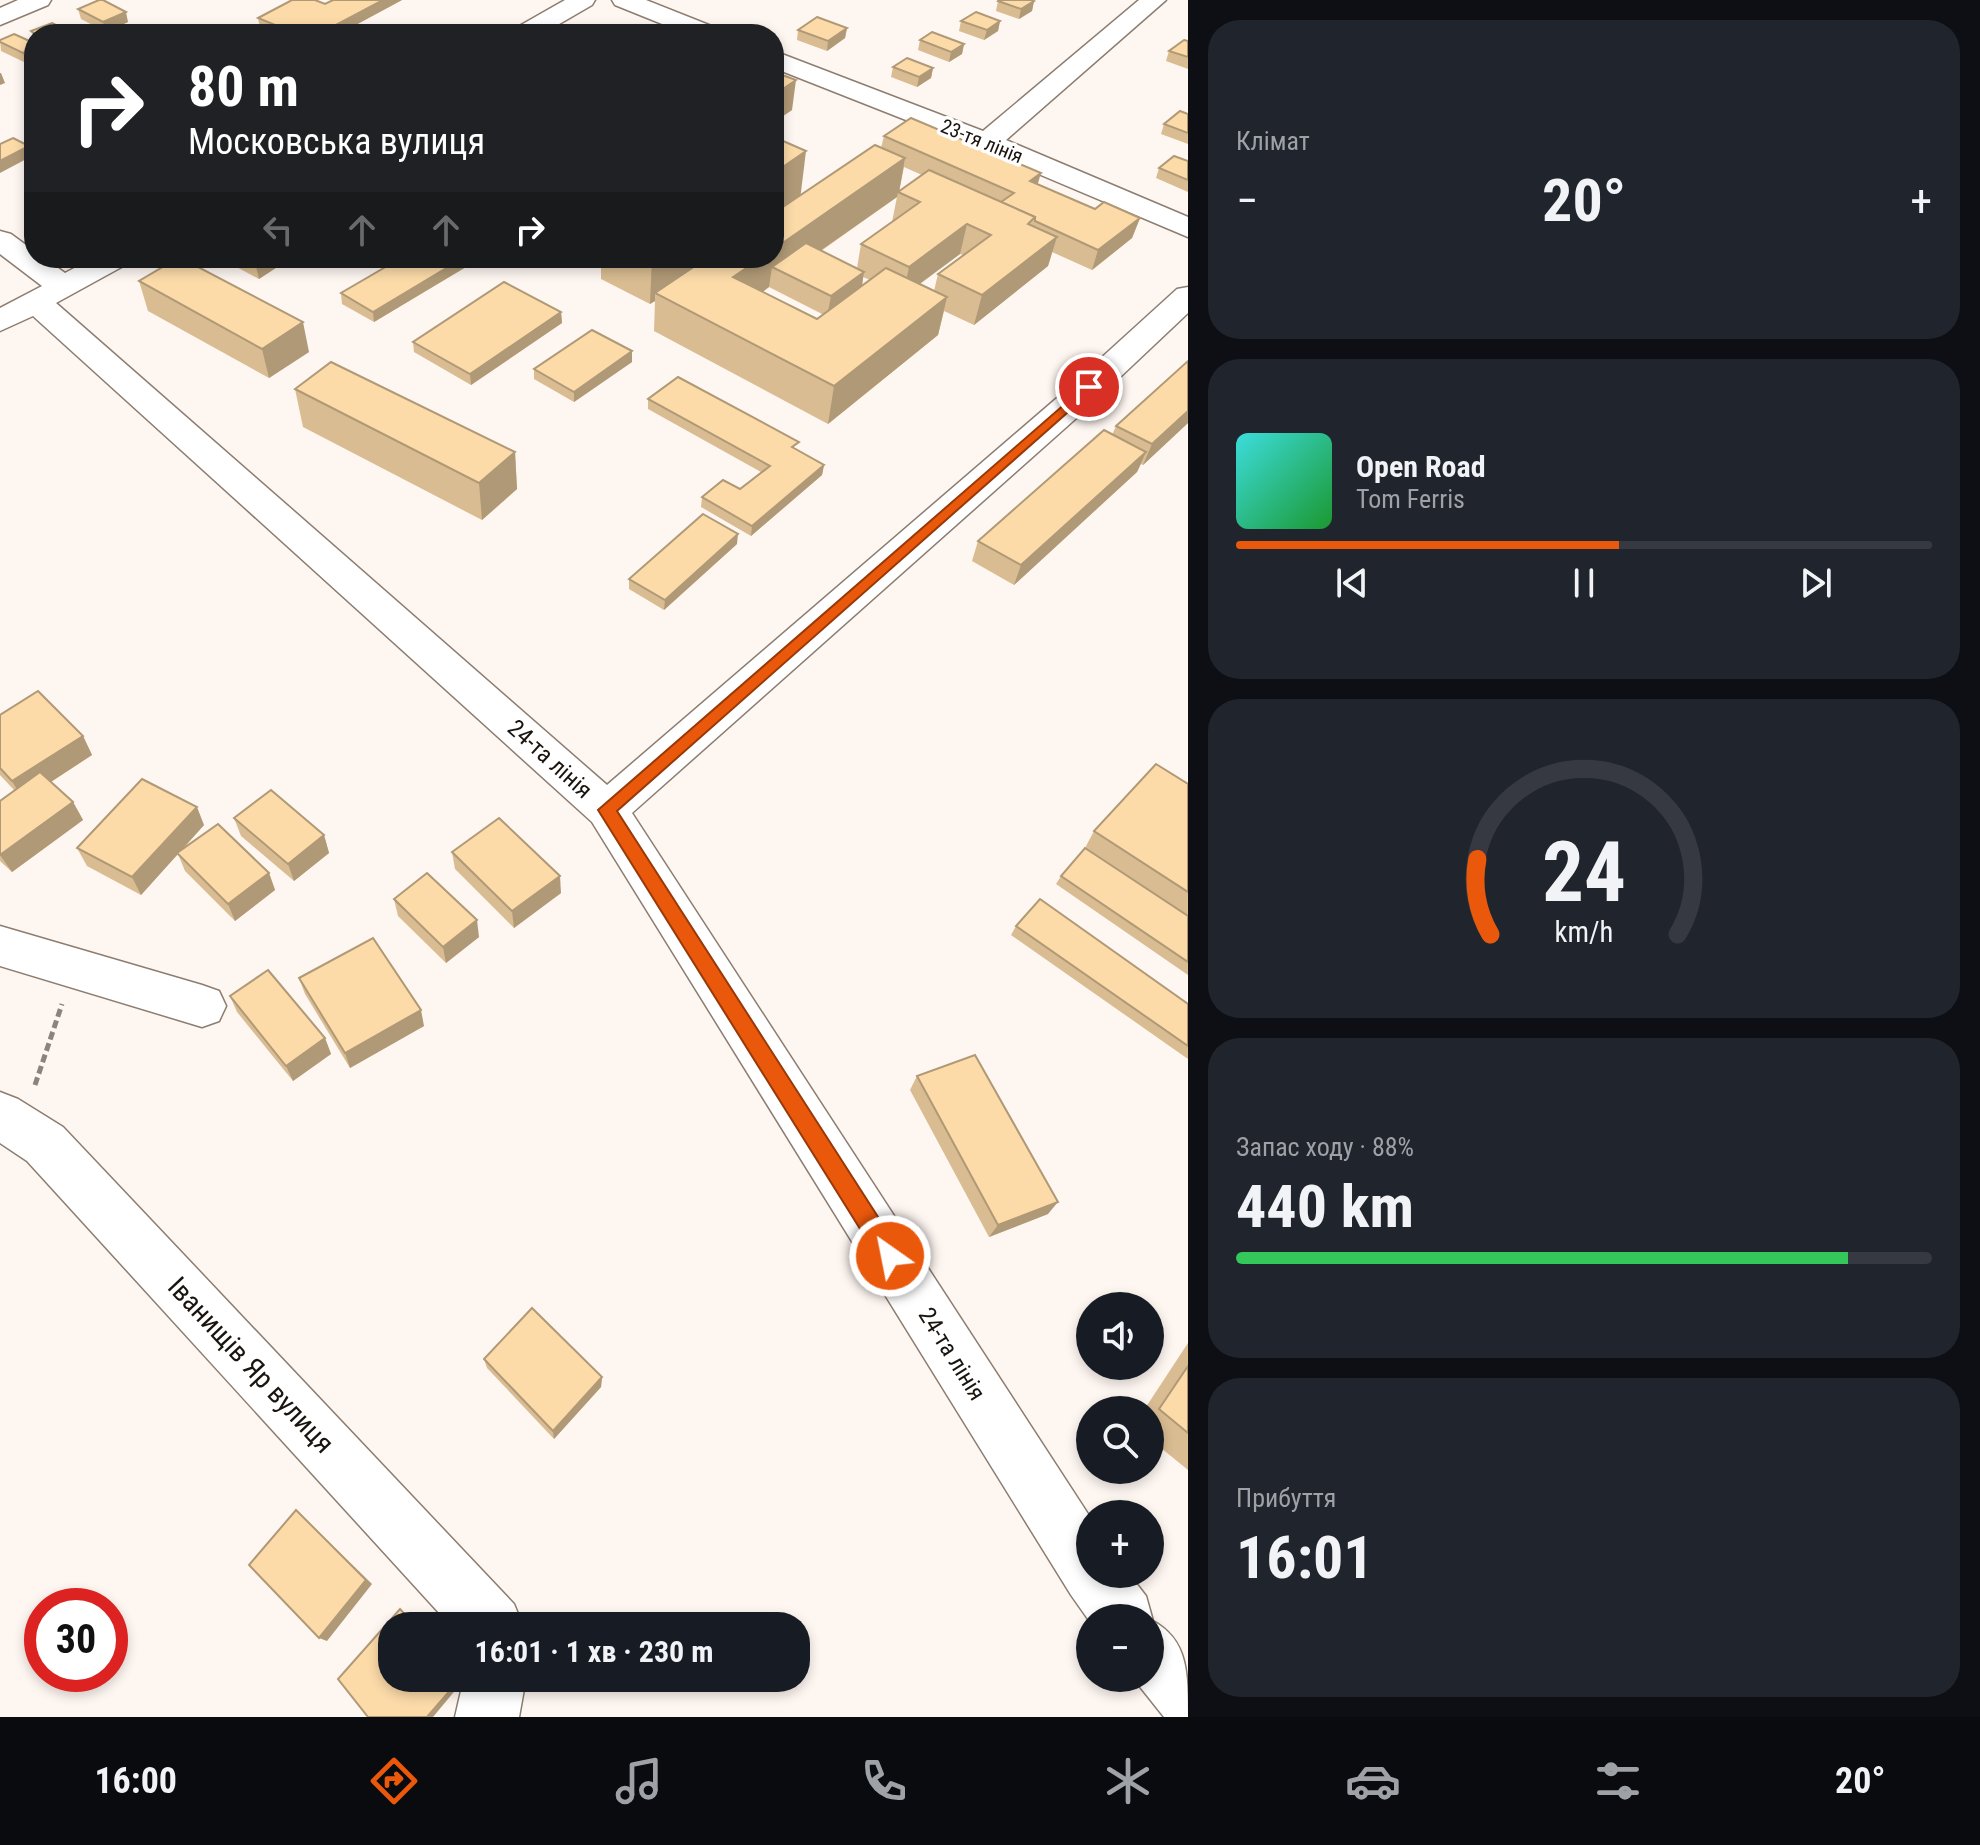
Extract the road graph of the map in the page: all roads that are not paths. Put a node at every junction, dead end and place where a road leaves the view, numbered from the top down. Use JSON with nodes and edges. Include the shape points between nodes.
{"nodes":[{"id":1,"x":39,"y":0,"type":"edge"},
{"id":2,"x":583,"y":0,"type":"edge"},
{"id":3,"x":624,"y":0,"type":"edge"},
{"id":4,"x":1154,"y":0,"type":"edge"},
{"id":5,"x":0,"y":17,"type":"edge"},
{"id":6,"x":541,"y":24,"type":"edge"},
{"id":7,"x":685,"y":24,"type":"edge"},
{"id":8,"x":784,"y":63,"type":"edge"},
{"id":9,"x":987,"y":142,"type":"junction"},
{"id":10,"x":1188,"y":228,"type":"edge"},
{"id":11,"x":0,"y":240,"type":"edge"},
{"id":12,"x":97,"y":268,"type":"edge"},
{"id":13,"x":1188,"y":296,"type":"edge"},
{"id":14,"x":32,"y":302,"type":"edge"},
{"id":15,"x":607,"y":810,"type":"junction"},
{"id":16,"x":0,"y":946,"type":"edge"},
{"id":17,"x":202,"y":1006,"type":"dead end"},
{"id":18,"x":0,"y":1115,"type":"edge"},
{"id":19,"x":1076,"y":1548,"type":"edge"},
{"id":20,"x":479,"y":1612,"type":"edge"},
{"id":21,"x":1164,"y":1667,"type":"edge"},
{"id":22,"x":492,"y":1692,"type":"edge"},
{"id":23,"x":1188,"y":1697,"type":"edge"},
{"id":24,"x":487,"y":1717,"type":"edge"}],
"edges":[{"from":1,"to":5,"type":"street"},
{"from":2,"to":6,"type":"street"},
{"from":3,"to":7,"type":"street"},
{"from":4,"to":9,"type":"street"},
{"from":8,"to":9,"type":"street","name":"23-тя лінія"},
{"from":9,"to":10,"type":"street","name":"23-тя лінія"},
{"from":11,"to":14,"type":"street","name":"24-та лінія"},
{"from":12,"to":14,"type":"street"},
{"from":13,"to":15,"type":"street"},
{"from":14,"to":15,"type":"street","name":"24-та лінія"},
{"from":15,"to":19,"type":"street","name":"24-та лінія"},
{"from":16,"to":17,"type":"street"},
{"from":18,"to":20,"type":"street","name":"Іванищів Яр вулиця","via":[[45,1144]]},
{"from":21,"to":23,"type":"street"},
{"from":22,"to":24,"type":"street"}]}
